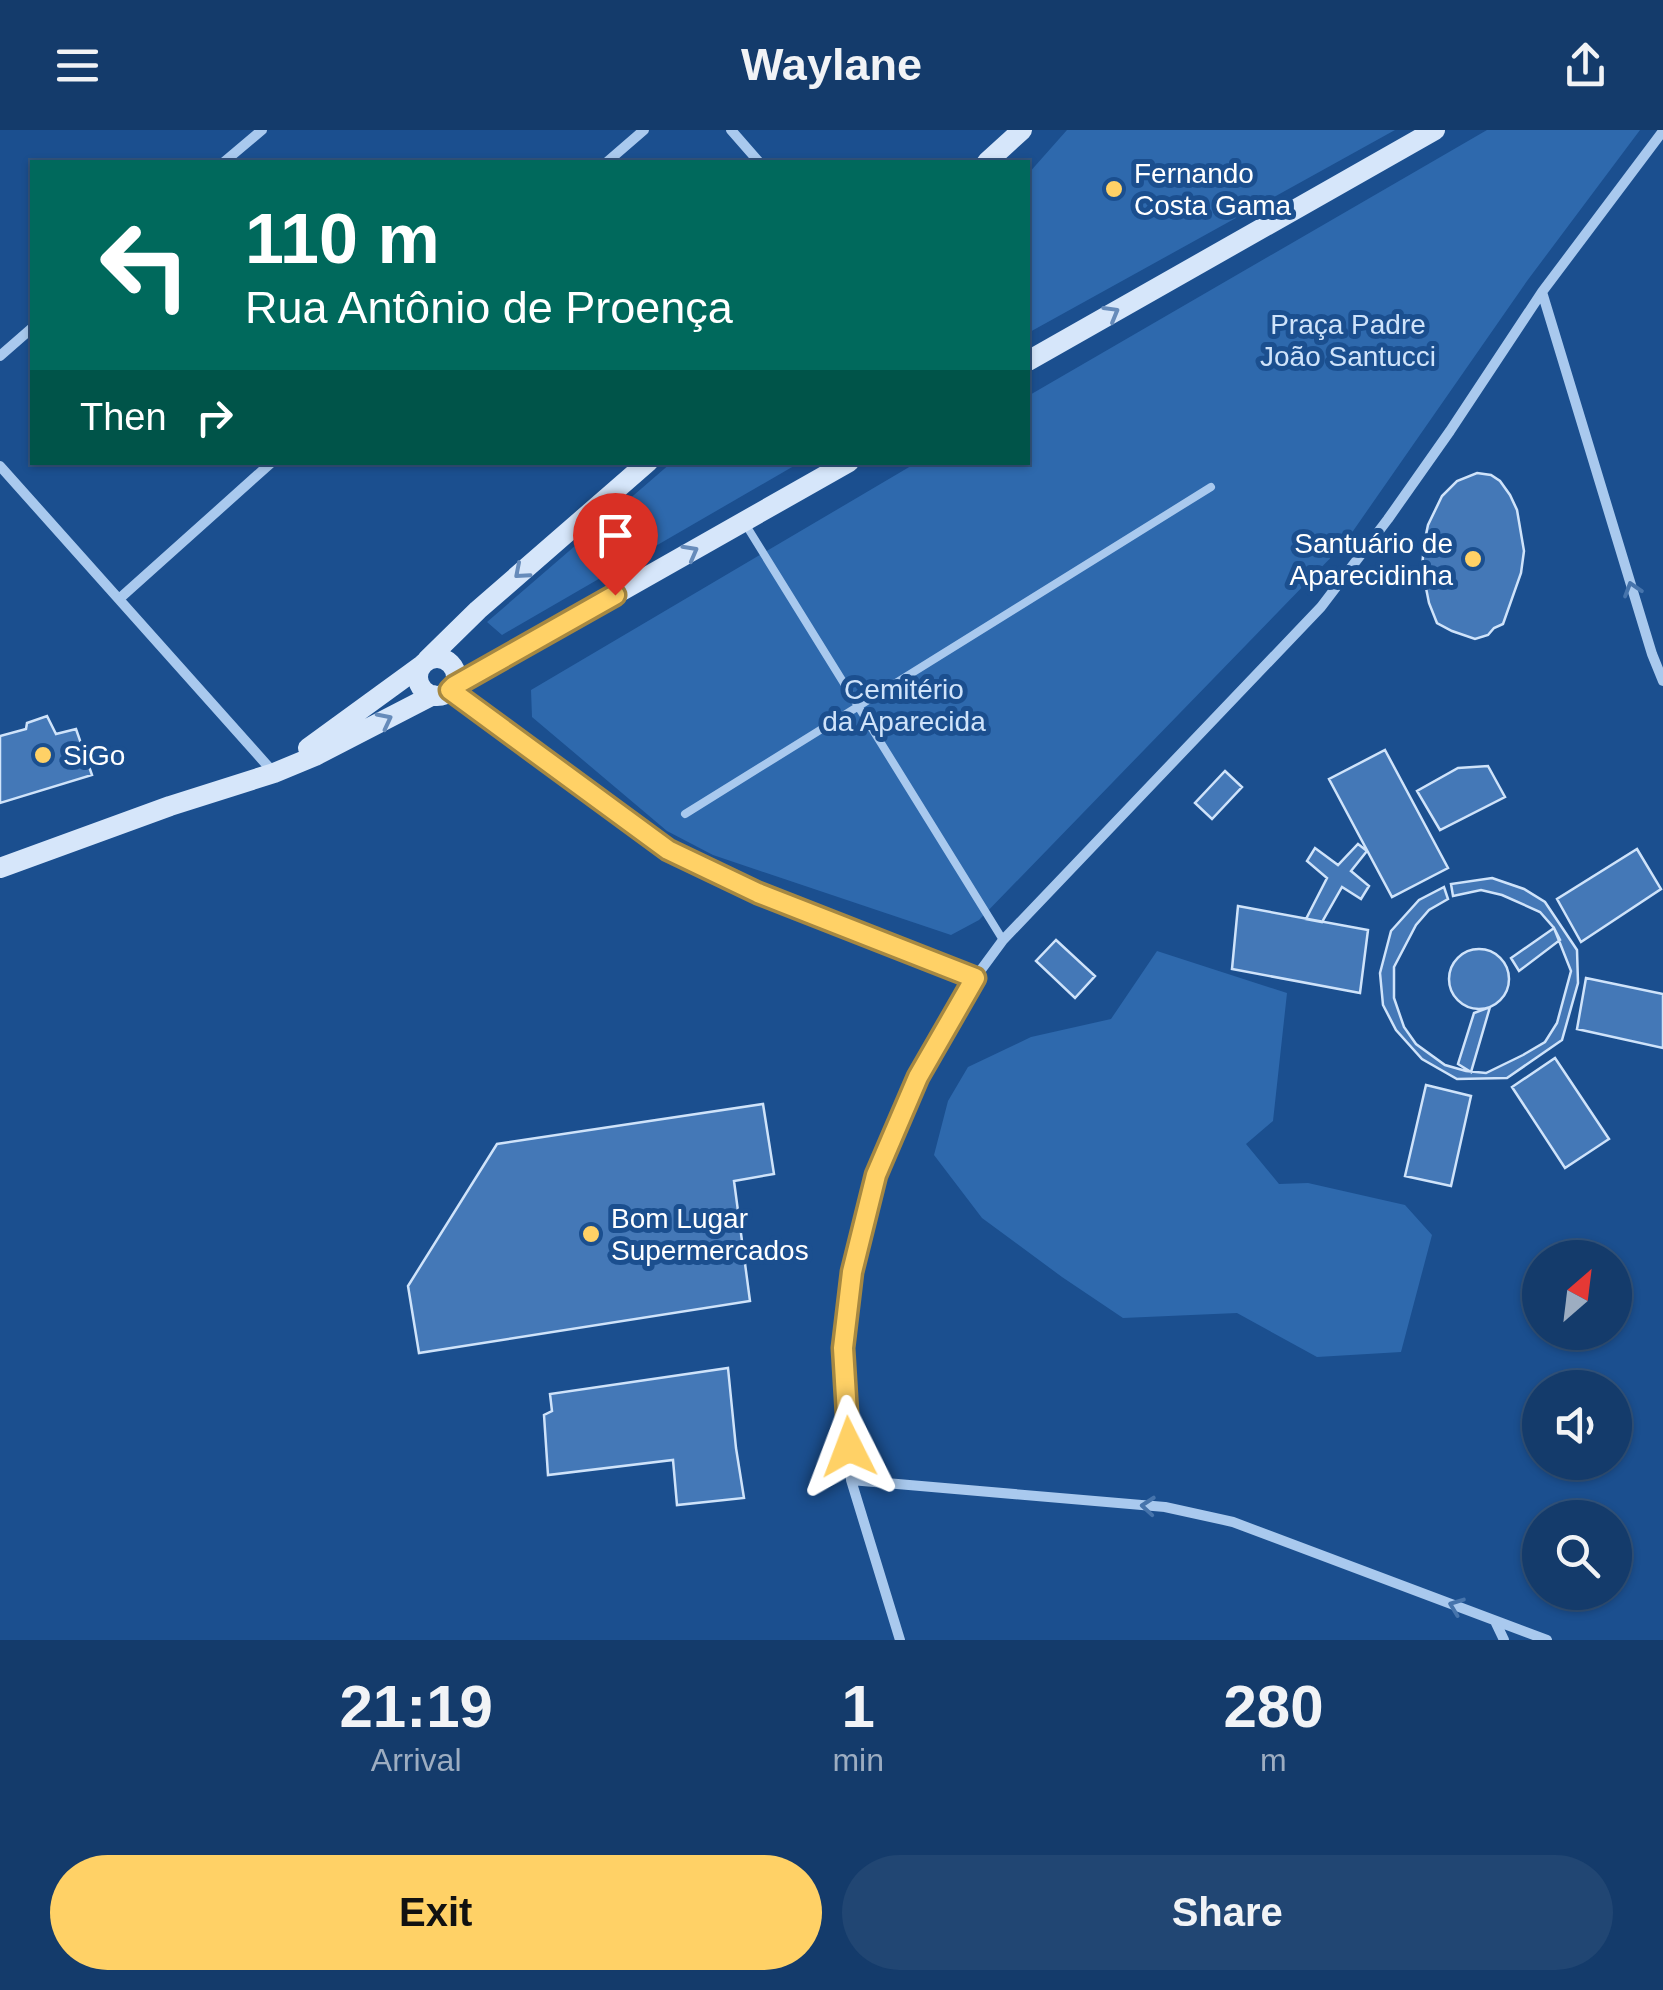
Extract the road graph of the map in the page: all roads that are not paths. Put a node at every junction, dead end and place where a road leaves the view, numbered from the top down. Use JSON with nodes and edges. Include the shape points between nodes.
{"nodes":[{"id":1,"x":262,"y":130,"type":"edge"},
{"id":2,"x":644,"y":130,"type":"edge"},
{"id":3,"x":731,"y":130,"type":"edge"},
{"id":4,"x":1022,"y":130,"type":"edge"},
{"id":5,"x":1435,"y":130,"type":"edge"},
{"id":6,"x":1663,"y":132,"type":"edge"},
{"id":7,"x":226,"y":160,"type":"edge"},
{"id":8,"x":609,"y":160,"type":"edge"},
{"id":9,"x":756,"y":160,"type":"edge"},
{"id":10,"x":989,"y":160,"type":"edge"},
{"id":11,"x":1542,"y":292,"type":"junction"},
{"id":12,"x":30,"y":330,"type":"edge"},
{"id":13,"x":0,"y":356,"type":"edge"},
{"id":14,"x":1030,"y":360,"type":"edge"},
{"id":15,"x":269,"y":465,"type":"edge"},
{"id":16,"x":645,"y":465,"type":"edge"},
{"id":17,"x":844,"y":465,"type":"edge"},
{"id":18,"x":0,"y":466,"type":"edge"},
{"id":19,"x":1211,"y":487,"type":"dead end"},
{"id":20,"x":744,"y":522,"type":"junction"},
{"id":21,"x":119,"y":599,"type":"junction"},
{"id":22,"x":424,"y":663,"type":"junction"},
{"id":23,"x":1663,"y":681,"type":"edge"},
{"id":24,"x":445,"y":691,"type":"junction"},
{"id":25,"x":857,"y":707,"type":"junction"},
{"id":26,"x":274,"y":773,"type":"junction"},
{"id":27,"x":685,"y":814,"type":"dead end"},
{"id":28,"x":0,"y":868,"type":"edge"},
{"id":29,"x":1003,"y":940,"type":"junction"},
{"id":30,"x":975,"y":978,"type":"junction"},
{"id":31,"x":851,"y":1480,"type":"junction"},
{"id":32,"x":1495,"y":1621,"type":"junction"},
{"id":33,"x":900,"y":1640,"type":"edge"},
{"id":34,"x":1504,"y":1640,"type":"edge"},
{"id":35,"x":1547,"y":1640,"type":"edge"}],
"edges":[{"from":1,"to":7,"type":"street"},
{"from":2,"to":8,"type":"street"},
{"from":3,"to":9,"type":"street"},
{"from":4,"to":10,"type":"street"},
{"from":14,"to":5,"type":"street","one_way":true},
{"from":6,"to":11,"type":"street"},
{"from":23,"to":11,"type":"street","one_way":true},
{"from":11,"to":29,"type":"street","via":[[1321,608]]},
{"from":12,"to":13,"type":"street"},
{"from":15,"to":21,"type":"street"},
{"from":16,"to":22,"type":"street","one_way":true},
{"from":17,"to":20,"type":"street"},
{"from":18,"to":21,"type":"street"},
{"from":19,"to":25,"type":"lane"},
{"from":24,"to":20,"type":"street","one_way":true},
{"from":20,"to":25,"type":"lane"},
{"from":21,"to":26,"type":"street"},
{"from":22,"to":24,"type":"street","via":[[422,688]]},
{"from":22,"to":24,"type":"street","via":[[450,663],[456,674]]},
{"from":22,"to":26,"type":"street"},
{"from":26,"to":24,"type":"street","one_way":true},
{"from":24,"to":30,"type":"street","via":[[668,850],[758,893]]},
{"from":25,"to":27,"type":"lane"},
{"from":25,"to":29,"type":"lane"},
{"from":26,"to":28,"type":"street"},
{"from":29,"to":30,"type":"street"},
{"from":30,"to":31,"type":"street","via":[[918,1077],[876,1175],[843,1348]]},
{"from":32,"to":31,"type":"street","one_way":true,"via":[[1233,1522],[1164,1507]]},
{"from":31,"to":33,"type":"street"},
{"from":32,"to":34,"type":"street"},
{"from":32,"to":35,"type":"street"}]}
